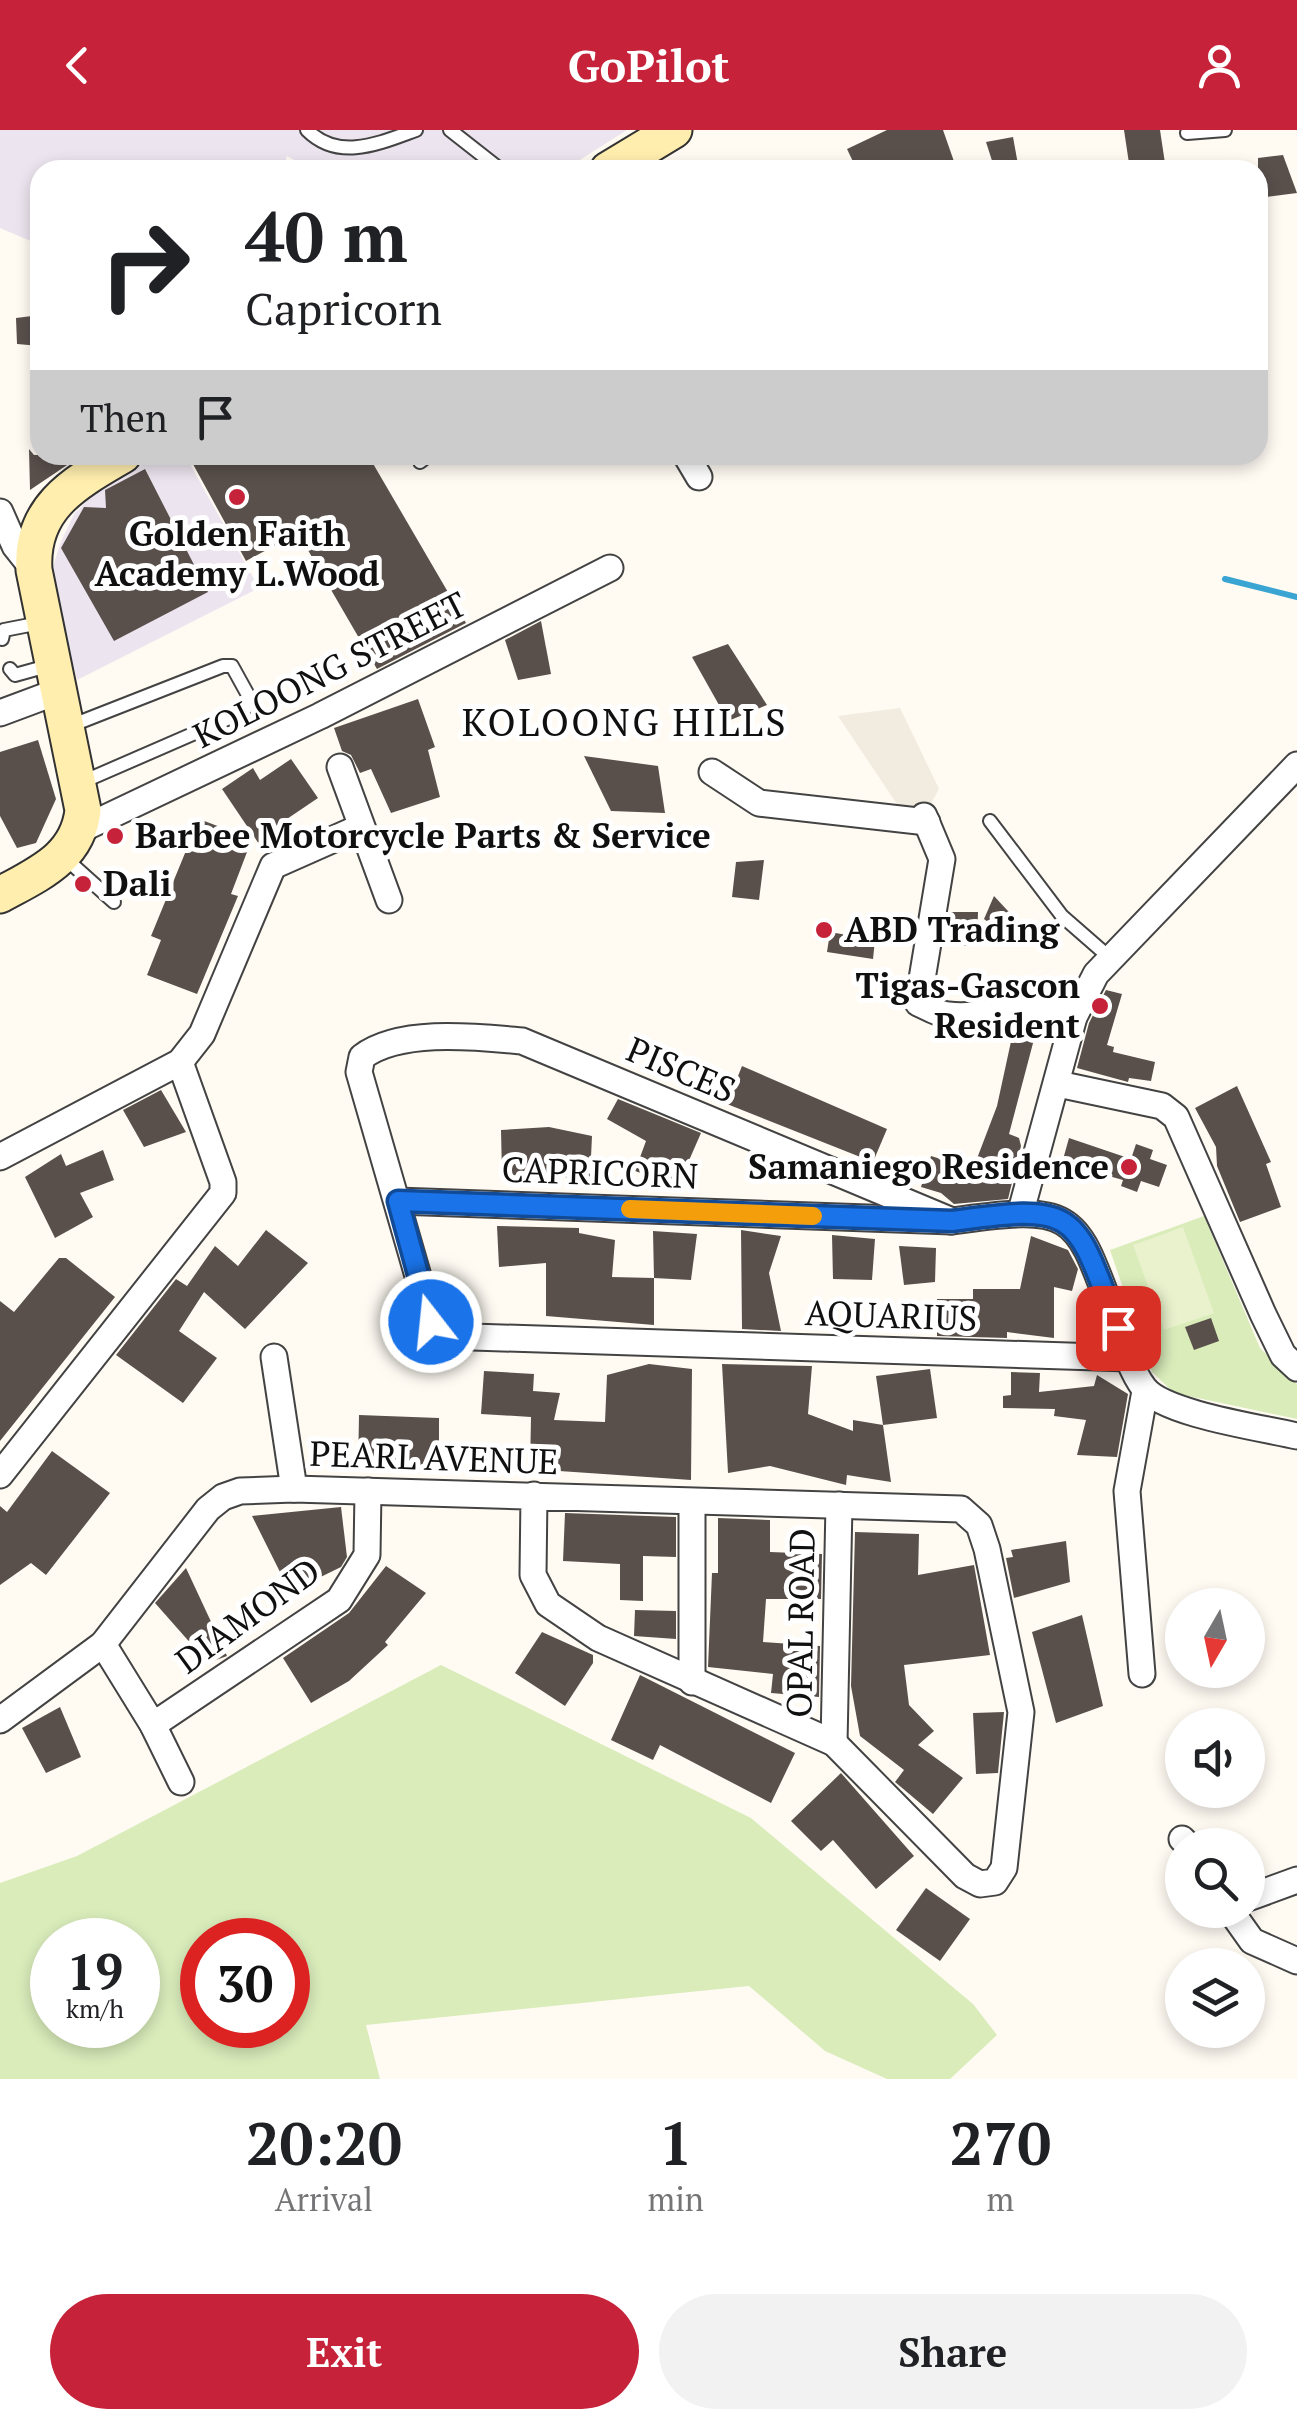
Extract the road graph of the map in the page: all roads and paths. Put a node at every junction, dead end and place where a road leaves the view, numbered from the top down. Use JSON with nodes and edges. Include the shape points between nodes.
{"nodes":[{"id":1,"x":307,"y":130,"type":"edge"},
{"id":2,"x":416,"y":130,"type":"edge"},
{"id":3,"x":450,"y":130,"type":"edge"},
{"id":4,"x":674,"y":130,"type":"edge"},
{"id":5,"x":1225,"y":130,"type":"edge"},
{"id":6,"x":1187,"y":133,"type":"dead end"},
{"id":7,"x":488,"y":160,"type":"edge"},
{"id":8,"x":624,"y":160,"type":"edge"},
{"id":9,"x":89,"y":465,"type":"edge"},
{"id":10,"x":1,"y":516,"type":"edge"},
{"id":11,"x":610,"y":568,"type":"dead end"},
{"id":12,"x":34,"y":570,"type":"junction"},
{"id":13,"x":45,"y":622,"type":"junction"},
{"id":14,"x":2,"y":639,"type":"edge"},
{"id":15,"x":10,"y":669,"type":"dead end"},
{"id":16,"x":56,"y":678,"type":"junction"},
{"id":17,"x":0,"y":713,"type":"edge"},
{"id":18,"x":68,"y":727,"type":"junction"},
{"id":19,"x":1297,"y":765,"type":"edge"},
{"id":20,"x":340,"y":767,"type":"dead end"},
{"id":21,"x":712,"y":772,"type":"dead end"},
{"id":22,"x":80,"y":784,"type":"junction"},
{"id":23,"x":990,"y":821,"type":"dead end"},
{"id":24,"x":360,"y":827,"type":"junction"},
{"id":25,"x":72,"y":843,"type":"junction"},
{"id":26,"x":0,"y":895,"type":"edge"},
{"id":27,"x":389,"y":900,"type":"dead end"},
{"id":28,"x":114,"y":902,"type":"dead end"},
{"id":29,"x":1109,"y":957,"type":"junction"},
{"id":30,"x":1074,"y":1017,"type":"junction"},
{"id":31,"x":180,"y":1062,"type":"junction"},
{"id":32,"x":1058,"y":1084,"type":"junction"},
{"id":33,"x":0,"y":1157,"type":"edge"},
{"id":34,"x":398,"y":1201,"type":"junction"},
{"id":35,"x":1021,"y":1211,"type":"junction"},
{"id":36,"x":952,"y":1221,"type":"junction"},
{"id":37,"x":274,"y":1357,"type":"dead end"},
{"id":38,"x":1129,"y":1358,"type":"junction"},
{"id":39,"x":1297,"y":1368,"type":"edge"},
{"id":40,"x":1145,"y":1390,"type":"junction"},
{"id":41,"x":1297,"y":1436,"type":"edge"},
{"id":42,"x":0,"y":1475,"type":"edge"},
{"id":43,"x":294,"y":1489,"type":"junction"},
{"id":44,"x":368,"y":1490,"type":"junction"},
{"id":45,"x":534,"y":1495,"type":"junction"},
{"id":46,"x":692,"y":1504,"type":"junction"},
{"id":47,"x":839,"y":1505,"type":"junction"},
{"id":48,"x":103,"y":1644,"type":"junction"},
{"id":49,"x":1142,"y":1674,"type":"dead end"},
{"id":50,"x":692,"y":1682,"type":"junction"},
{"id":51,"x":0,"y":1720,"type":"edge"},
{"id":52,"x":154,"y":1725,"type":"junction"},
{"id":53,"x":834,"y":1743,"type":"junction"},
{"id":54,"x":180,"y":1782,"type":"dead end"},
{"id":55,"x":1297,"y":1880,"type":"edge"},
{"id":56,"x":1265,"y":1892,"type":"edge"},
{"id":57,"x":1243,"y":1928,"type":"edge"},
{"id":58,"x":1297,"y":1961,"type":"edge"}],
"edges":[{"from":1,"to":2,"type":"lane","via":[[339,146],[364,149]]},
{"from":3,"to":7,"type":"lane"},
{"from":4,"to":8,"type":"main road"},
{"from":5,"to":6,"type":"lane"},
{"from":9,"to":12,"type":"main road","via":[[43,516]]},
{"from":10,"to":12,"type":"street"},
{"from":11,"to":25,"type":"street","name":"KOLOONG STREET"},
{"from":12,"to":13,"type":"main road"},
{"from":13,"to":14,"type":"lane","via":[[4,630]]},
{"from":13,"to":16,"type":"main road"},
{"from":15,"to":16,"type":"lane"},
{"from":16,"to":17,"type":"street"},
{"from":16,"to":18,"type":"main road"},
{"from":18,"to":22,"type":"main road"},
{"from":18,"to":22,"type":"lane","via":[[222,666],[232,666],[248,695],[246,708],[234,716]]},
{"from":19,"to":29,"type":"street"},
{"from":20,"to":24,"type":"street"},
{"from":21,"to":30,"type":"street","via":[[759,803],[925,819],[942,860],[918,1003],[947,1015],[1024,1002]]},
{"from":22,"to":25,"type":"main road"},
{"from":23,"to":29,"type":"lane","via":[[1062,916]]},
{"from":24,"to":27,"type":"street"},
{"from":24,"to":31,"type":"street","via":[[272,866],[202,1034]]},
{"from":25,"to":26,"type":"main road"},
{"from":25,"to":28,"type":"lane"},
{"from":29,"to":30,"type":"street"},
{"from":30,"to":32,"type":"street"},
{"from":31,"to":33,"type":"street"},
{"from":31,"to":42,"type":"street","via":[[222,1194]]},
{"from":32,"to":35,"type":"street"},
{"from":32,"to":39,"type":"street","via":[[1162,1106],[1176,1116],[1263,1314]]},
{"from":34,"to":36,"type":"street","name":"CAPRICORN"},
{"from":34,"to":36,"type":"street","name":"PISCES","via":[[359,1072],[362,1057],[374,1048],[455,1035],[522,1041]]},
{"from":34,"to":38,"type":"street","name":"AQUARIUS","via":[[431,1322],[442,1336]]},
{"from":35,"to":36,"type":"street","name":"CAPRICORN"},
{"from":35,"to":38,"type":"street","name":"CAPRICORN","via":[[1063,1220],[1084,1240]]},
{"from":37,"to":43,"type":"street"},
{"from":38,"to":40,"type":"street"},
{"from":40,"to":41,"type":"street","via":[[1172,1406]]},
{"from":40,"to":49,"type":"street","via":[[1127,1491]]},
{"from":43,"to":44,"type":"street","name":"PEARL AVENUE"},
{"from":43,"to":48,"type":"street","name":"PEARL AVENUE","via":[[240,1492],[208,1509]]},
{"from":44,"to":45,"type":"street","name":"PEARL AVENUE"},
{"from":44,"to":52,"type":"street","name":"DIAMOND","via":[[367,1556],[339,1600]]},
{"from":45,"to":46,"type":"street","name":"PEARL AVENUE"},
{"from":45,"to":50,"type":"street","via":[[533,1575],[548,1604],[598,1638]]},
{"from":46,"to":47,"type":"street","name":"PEARL AVENUE"},
{"from":46,"to":50,"type":"street"},
{"from":47,"to":53,"type":"street","name":"OPAL ROAD"},
{"from":47,"to":53,"type":"street","name":"PEARL AVENUE","via":[[961,1509],[978,1525],[1022,1712],[1004,1868],[995,1882],[965,1876]]},
{"from":48,"to":51,"type":"street","name":"PEARL AVENUE"},
{"from":48,"to":52,"type":"street"},
{"from":50,"to":53,"type":"street"},
{"from":52,"to":54,"type":"street"},
{"from":55,"to":56,"type":"street"},
{"from":57,"to":58,"type":"street","via":[[1252,1941]]}]}
